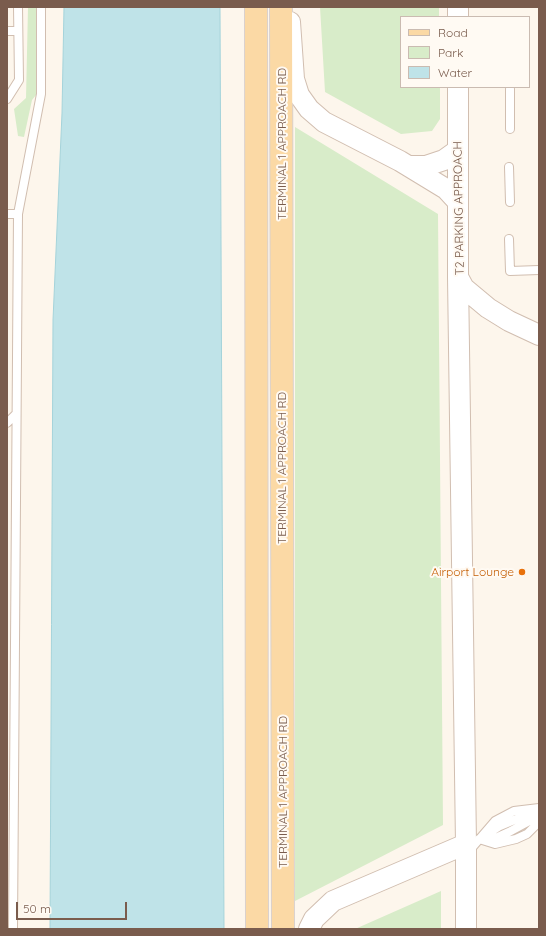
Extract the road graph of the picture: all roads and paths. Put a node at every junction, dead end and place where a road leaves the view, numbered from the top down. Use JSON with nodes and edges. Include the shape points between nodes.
{"nodes":[{"id":1,"x":18,"y":7,"type":"edge"},
{"id":2,"x":41,"y":7,"type":"edge"},
{"id":3,"x":256,"y":7,"type":"edge"},
{"id":4,"x":282,"y":7,"type":"edge"},
{"id":5,"x":289,"y":7,"type":"edge"},
{"id":6,"x":7,"y":31,"type":"edge"},
{"id":7,"x":18,"y":31,"type":"junction"},
{"id":8,"x":458,"y":88,"type":"edge"},
{"id":9,"x":510,"y":89,"type":"dead end"},
{"id":10,"x":7,"y":99,"type":"edge"},
{"id":11,"x":510,"y":129,"type":"dead end"},
{"id":12,"x":458,"y":150,"type":"junction"},
{"id":13,"x":409,"y":166,"type":"junction"},
{"id":14,"x":509,"y":167,"type":"dead end"},
{"id":15,"x":458,"y":202,"type":"junction"},
{"id":16,"x":510,"y":202,"type":"dead end"},
{"id":17,"x":7,"y":214,"type":"edge"},
{"id":18,"x":18,"y":214,"type":"junction"},
{"id":19,"x":509,"y":239,"type":"dead end"},
{"id":20,"x":539,"y":270,"type":"edge"},
{"id":21,"x":458,"y":277,"type":"junction"},
{"id":22,"x":539,"y":335,"type":"edge"},
{"id":23,"x":16,"y":414,"type":"junction"},
{"id":24,"x":7,"y":423,"type":"edge"},
{"id":25,"x":539,"y":810,"type":"edge"},
{"id":26,"x":539,"y":820,"type":"edge"},
{"id":27,"x":473,"y":842,"type":"junction"},
{"id":28,"x":10,"y":860,"type":"edge"},
{"id":29,"x":12,"y":929,"type":"edge"},
{"id":30,"x":257,"y":929,"type":"edge"},
{"id":31,"x":283,"y":929,"type":"edge"},
{"id":32,"x":309,"y":929,"type":"edge"},
{"id":33,"x":466,"y":929,"type":"edge"}],
"edges":[{"from":1,"to":7,"type":"lane"},
{"from":2,"to":18,"type":"lane","via":[[41,94]]},
{"from":3,"to":30,"type":"main road"},
{"from":4,"to":31,"type":"main road","name":"TERMINAL 1 APPROACH RD"},
{"from":5,"to":13,"type":"street","via":[[294,79],[299,95],[309,109],[324,122]]},
{"from":6,"to":7,"type":"lane"},
{"from":7,"to":10,"type":"lane","via":[[19,80]]},
{"from":8,"to":12,"type":"street","name":"T2 PARKING APPROACH"},
{"from":9,"to":11,"type":"lane"},
{"from":12,"to":13,"type":"street","via":[[444,160],[426,166]]},
{"from":12,"to":15,"type":"street","name":"T2 PARKING APPROACH"},
{"from":13,"to":15,"type":"street","via":[[446,189]]},
{"from":14,"to":16,"type":"lane"},
{"from":15,"to":21,"type":"street","name":"T2 PARKING APPROACH"},
{"from":17,"to":18,"type":"lane"},
{"from":18,"to":23,"type":"lane"},
{"from":19,"to":20,"type":"lane","via":[[510,271]]},
{"from":21,"to":22,"type":"street","name":"T2 PARKING APPROACH","via":[[464,288],[488,308],[508,321]]},
{"from":21,"to":27,"type":"street"},
{"from":23,"to":24,"type":"lane"},
{"from":23,"to":28,"type":"lane"},
{"from":25,"to":27,"type":"lane","via":[[500,826]]},
{"from":26,"to":27,"type":"lane","via":[[527,834],[516,839],[495,844]]},
{"from":27,"to":32,"type":"street","via":[[333,901],[314,919]]},
{"from":27,"to":33,"type":"street","via":[[466,874]]},
{"from":28,"to":29,"type":"lane"}]}
